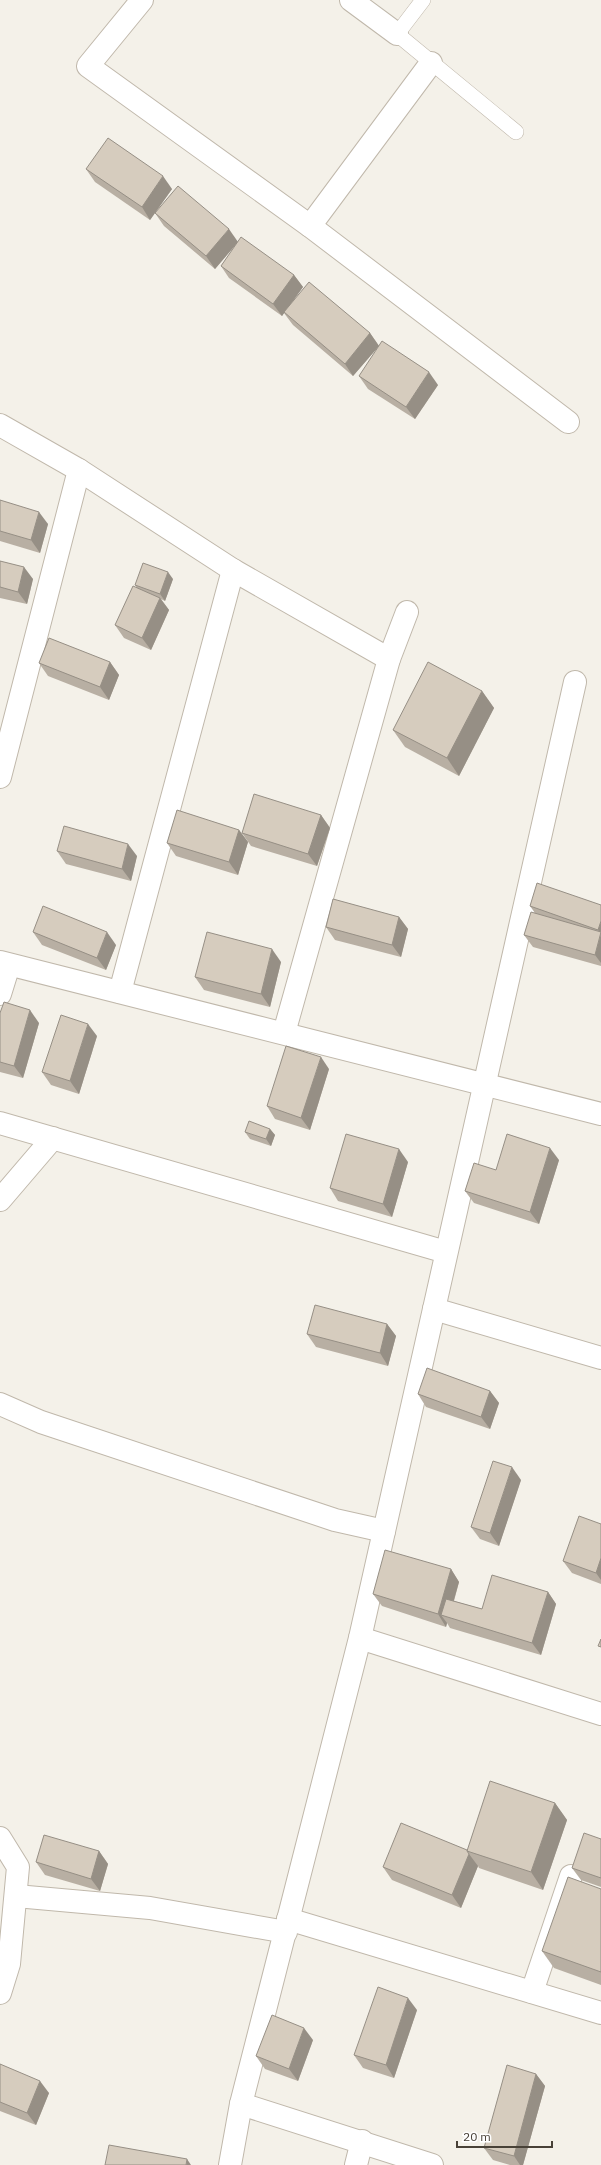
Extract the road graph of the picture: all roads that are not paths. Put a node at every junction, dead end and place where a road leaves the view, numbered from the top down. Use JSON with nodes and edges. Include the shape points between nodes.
{"nodes":[{"id":1,"x":142,"y":0,"type":"edge"},
{"id":2,"x":351,"y":0,"type":"edge"},
{"id":3,"x":423,"y":0,"type":"edge"},
{"id":4,"x":397,"y":34,"type":"junction"},
{"id":5,"x":431,"y":62,"type":"junction"},
{"id":6,"x":516,"y":132,"type":"dead end"},
{"id":7,"x":310,"y":226,"type":"junction"},
{"id":8,"x":568,"y":422,"type":"dead end"},
{"id":9,"x":0,"y":426,"type":"edge"},
{"id":10,"x":80,"y":470,"type":"junction"},
{"id":11,"x":233,"y":570,"type":"junction"},
{"id":12,"x":407,"y":612,"type":"dead end"},
{"id":13,"x":389,"y":659,"type":"junction"},
{"id":14,"x":575,"y":682,"type":"dead end"},
{"id":15,"x":0,"y":777,"type":"edge"},
{"id":16,"x":5,"y":964,"type":"edge"},
{"id":17,"x":120,"y":992,"type":"junction"},
{"id":18,"x":0,"y":994,"type":"edge"},
{"id":19,"x":284,"y":1033,"type":"junction"},
{"id":20,"x":484,"y":1083,"type":"junction"},
{"id":21,"x":601,"y":1114,"type":"edge"},
{"id":22,"x":0,"y":1123,"type":"edge"},
{"id":23,"x":53,"y":1138,"type":"junction"},
{"id":24,"x":0,"y":1200,"type":"edge"},
{"id":25,"x":446,"y":1252,"type":"junction"},
{"id":26,"x":434,"y":1309,"type":"junction"},
{"id":27,"x":601,"y":1358,"type":"edge"},
{"id":28,"x":0,"y":1404,"type":"edge"},
{"id":29,"x":384,"y":1531,"type":"junction"},
{"id":30,"x":360,"y":1638,"type":"junction"},
{"id":31,"x":601,"y":1714,"type":"edge"},
{"id":32,"x":0,"y":1838,"type":"edge"},
{"id":33,"x":572,"y":1876,"type":"edge"},
{"id":34,"x":16,"y":1896,"type":"junction"},
{"id":35,"x":287,"y":1926,"type":"junction"},
{"id":36,"x":532,"y":1992,"type":"junction"},
{"id":37,"x":0,"y":1993,"type":"edge"},
{"id":38,"x":601,"y":2013,"type":"edge"},
{"id":39,"x":242,"y":2104,"type":"junction"},
{"id":40,"x":362,"y":2141,"type":"junction"},
{"id":41,"x":230,"y":2165,"type":"edge"},
{"id":42,"x":356,"y":2165,"type":"edge"},
{"id":43,"x":432,"y":2165,"type":"edge"}],
"edges":[{"from":1,"to":7,"type":"street","via":[[88,66]]},
{"from":2,"to":4,"type":"street"},
{"from":3,"to":4,"type":"lane"},
{"from":4,"to":5,"type":"lane"},
{"from":5,"to":6,"type":"lane"},
{"from":5,"to":7,"type":"street"},
{"from":7,"to":8,"type":"street"},
{"from":9,"to":10,"type":"street"},
{"from":10,"to":11,"type":"street"},
{"from":10,"to":15,"type":"street"},
{"from":11,"to":13,"type":"street"},
{"from":11,"to":17,"type":"street"},
{"from":12,"to":13,"type":"street"},
{"from":13,"to":19,"type":"street"},
{"from":14,"to":20,"type":"street"},
{"from":16,"to":17,"type":"street"},
{"from":16,"to":18,"type":"street"},
{"from":17,"to":19,"type":"street"},
{"from":19,"to":20,"type":"street"},
{"from":20,"to":21,"type":"street"},
{"from":20,"to":25,"type":"street"},
{"from":22,"to":23,"type":"street"},
{"from":23,"to":24,"type":"street"},
{"from":23,"to":25,"type":"street"},
{"from":25,"to":26,"type":"street"},
{"from":26,"to":27,"type":"street"},
{"from":26,"to":29,"type":"street"},
{"from":28,"to":29,"type":"street","via":[[41,1422],[335,1520]]},
{"from":29,"to":30,"type":"street"},
{"from":30,"to":31,"type":"street"},
{"from":30,"to":35,"type":"street"},
{"from":32,"to":34,"type":"street","via":[[18,1867]]},
{"from":33,"to":36,"type":"street"},
{"from":34,"to":35,"type":"street","via":[[150,1908]]},
{"from":34,"to":37,"type":"street","via":[[9,1964]]},
{"from":35,"to":36,"type":"street"},
{"from":35,"to":39,"type":"street"},
{"from":36,"to":38,"type":"street"},
{"from":39,"to":40,"type":"street"},
{"from":39,"to":41,"type":"street"},
{"from":40,"to":42,"type":"street"},
{"from":40,"to":43,"type":"street"}]}
